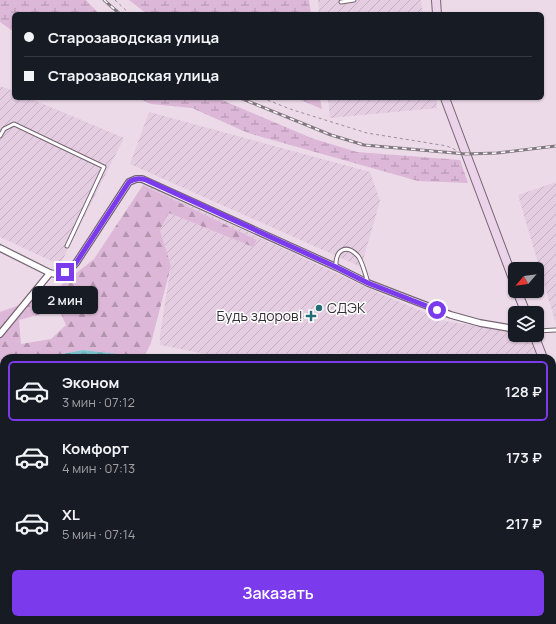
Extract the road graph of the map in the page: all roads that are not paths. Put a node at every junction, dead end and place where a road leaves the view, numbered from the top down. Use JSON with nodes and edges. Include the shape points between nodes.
{"nodes":[{"id":1,"x":354,"y":0,"type":"edge"},
{"id":2,"x":436,"y":0,"type":"edge"},
{"id":3,"x":341,"y":2,"type":"dead end"},
{"id":4,"x":437,"y":12,"type":"edge"},
{"id":5,"x":446,"y":100,"type":"edge"},
{"id":6,"x":0,"y":128,"type":"edge"},
{"id":7,"x":4,"y":129,"type":"junction"},
{"id":8,"x":0,"y":136,"type":"edge"},
{"id":9,"x":67,"y":246,"type":"dead end"},
{"id":10,"x":0,"y":248,"type":"edge"},
{"id":11,"x":508,"y":265,"type":"edge"},
{"id":12,"x":336,"y":267,"type":"junction"},
{"id":13,"x":50,"y":273,"type":"junction"},
{"id":14,"x":368,"y":283,"type":"junction"},
{"id":15,"x":508,"y":328,"type":"edge"},
{"id":16,"x":556,"y":330,"type":"edge"},
{"id":17,"x":544,"y":331,"type":"edge"},
{"id":18,"x":0,"y":334,"type":"edge"},
{"id":19,"x":537,"y":342,"type":"edge"},
{"id":20,"x":541,"y":354,"type":"edge"}],
"edges":[{"from":1,"to":3,"type":"lane"},
{"from":2,"to":4,"type":"main road"},
{"from":5,"to":11,"type":"main road"},
{"from":6,"to":7,"type":"lane"},
{"from":7,"to":8,"type":"lane"},
{"from":7,"to":9,"type":"lane","via":[[14,124],[104,167]]},
{"from":10,"to":13,"type":"street"},
{"from":12,"to":13,"type":"street","via":[[138,178],[129,182],[73,267],[61,274]]},
{"from":12,"to":14,"type":"street"},
{"from":12,"to":14,"type":"lane","via":[[337,254],[346,249],[353,252],[360,258]]},
{"from":13,"to":18,"type":"street"},
{"from":14,"to":15,"type":"street","via":[[451,315]]},
{"from":16,"to":17,"type":"lane"},
{"from":19,"to":20,"type":"main road"}]}
